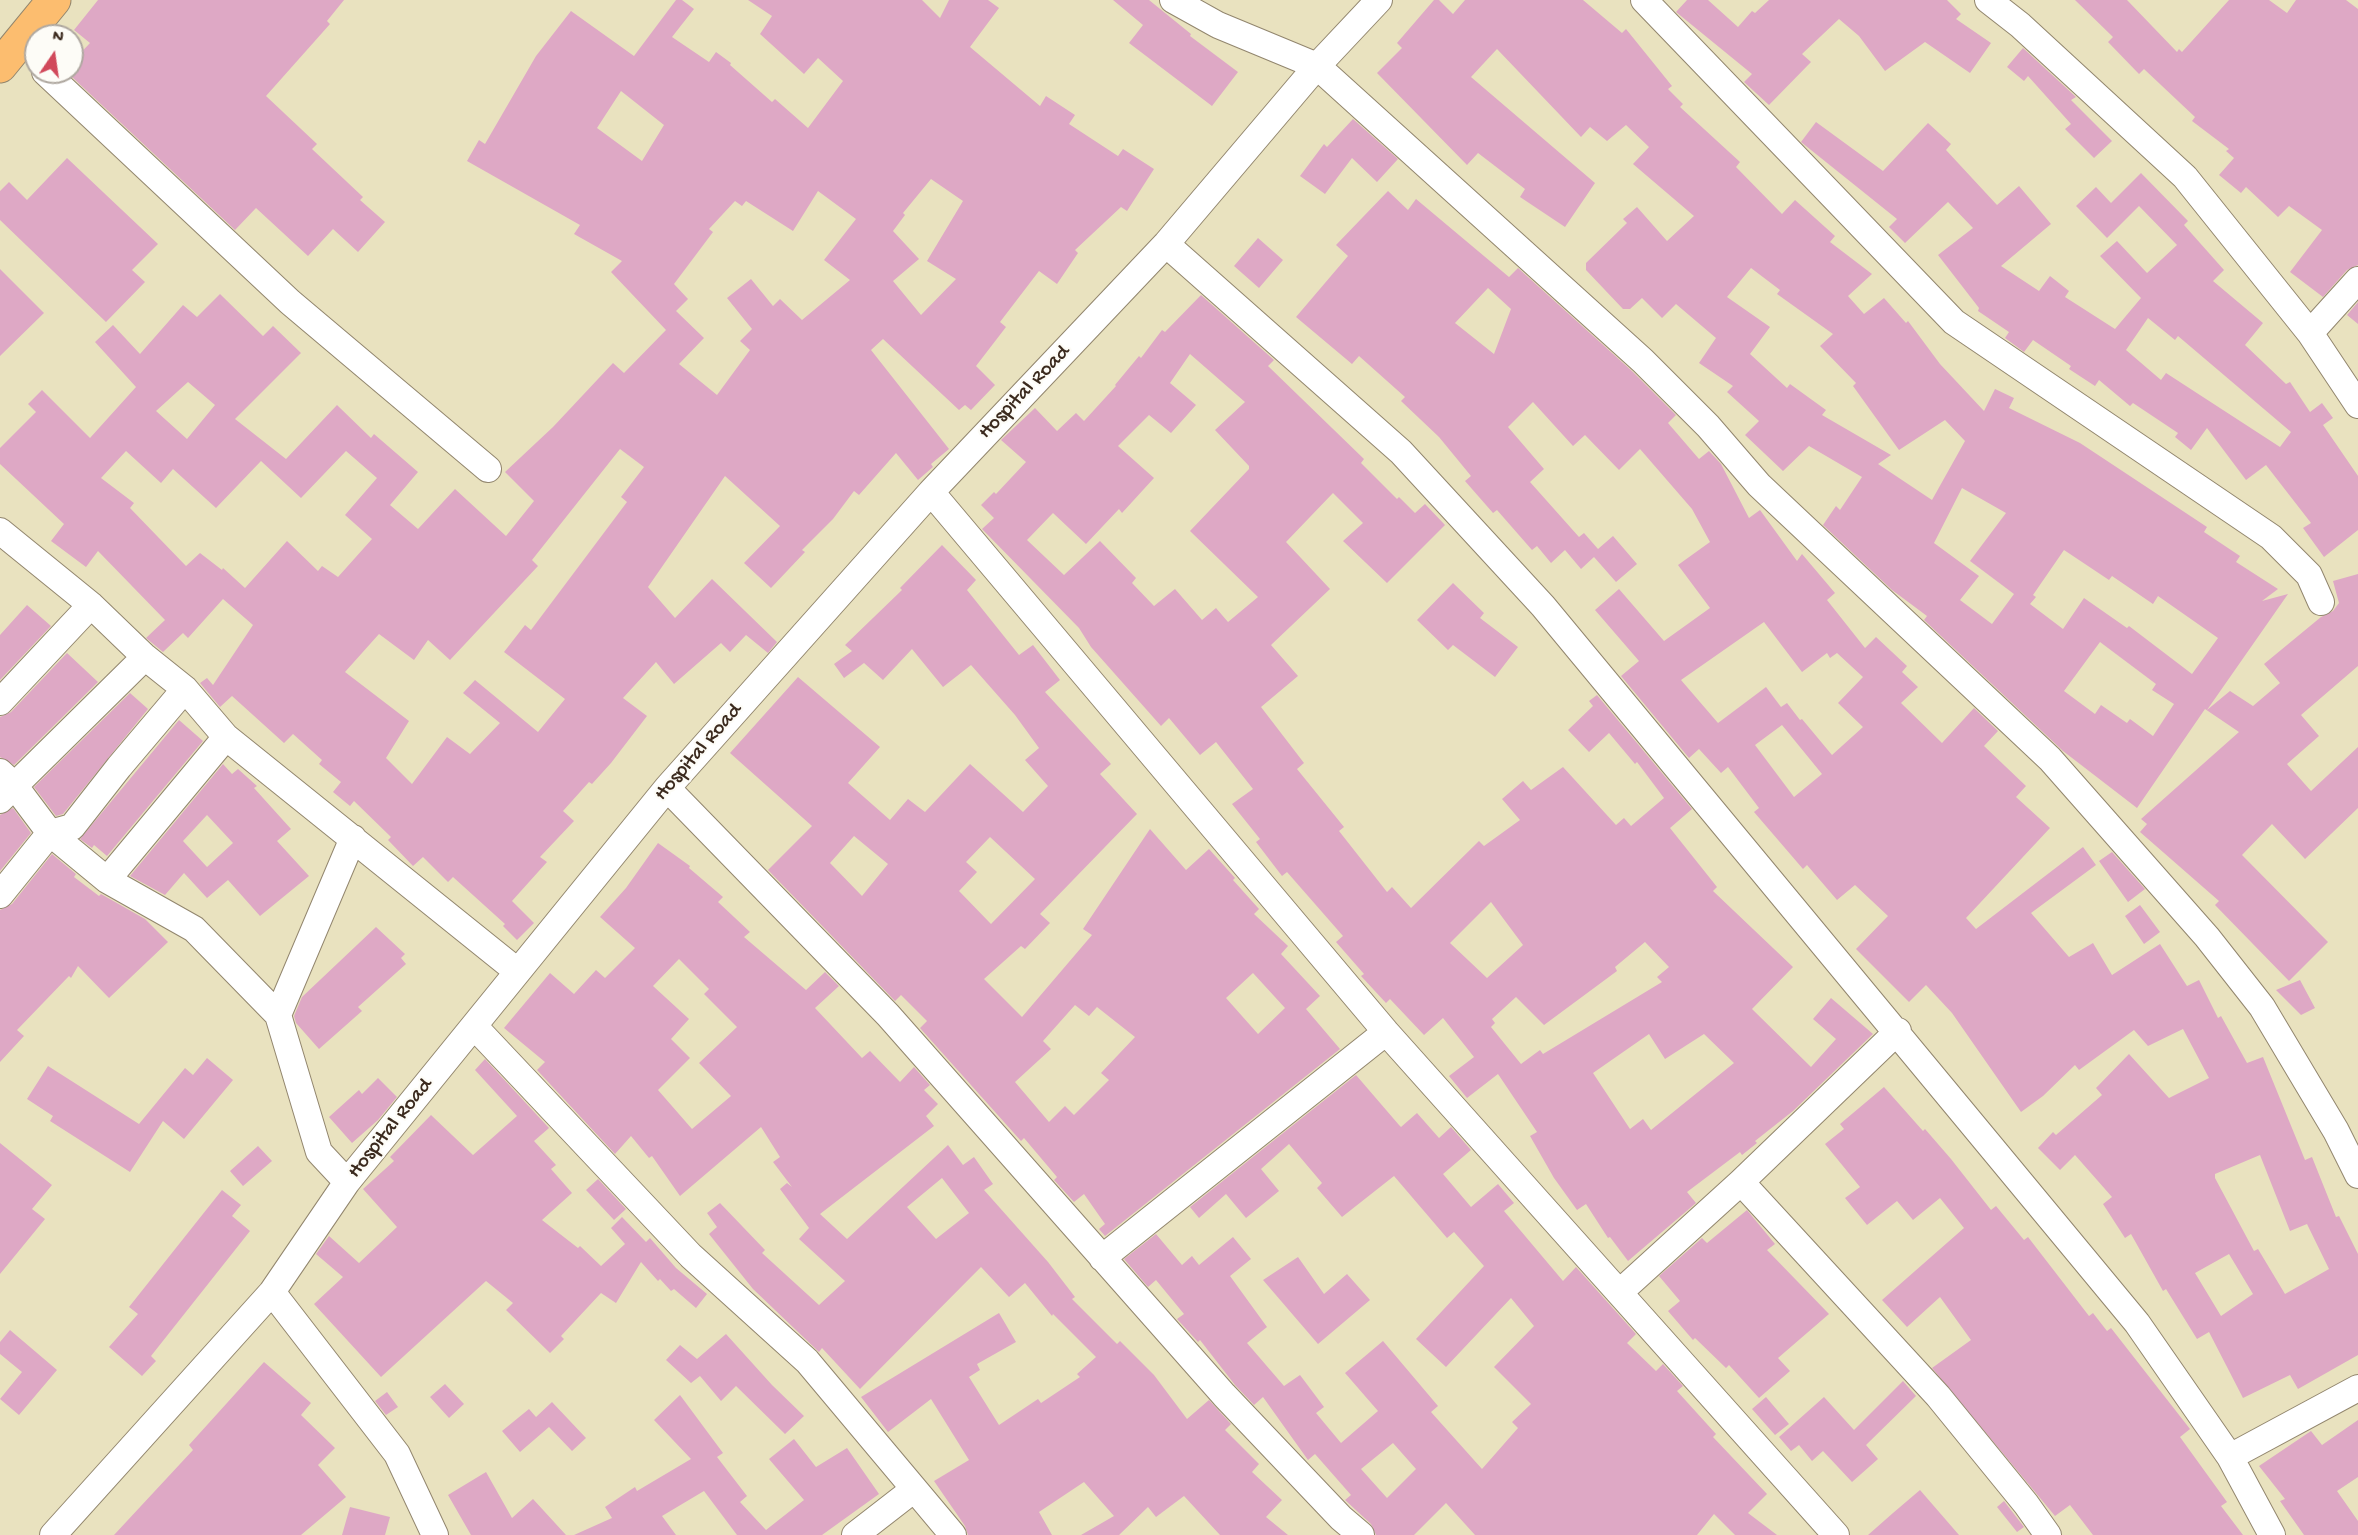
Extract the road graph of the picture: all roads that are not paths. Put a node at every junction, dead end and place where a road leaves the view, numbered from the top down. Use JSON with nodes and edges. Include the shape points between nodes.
{"nodes":[{"id":1,"x":54,"y":0,"type":"edge"},
{"id":2,"x":1173,"y":0,"type":"edge"},
{"id":3,"x":1379,"y":0,"type":"edge"},
{"id":4,"x":1644,"y":0,"type":"edge"},
{"id":5,"x":1988,"y":0,"type":"edge"},
{"id":6,"x":17,"y":58,"type":"edge"},
{"id":7,"x":1317,"y":66,"type":"junction"},
{"id":8,"x":58,"y":84,"type":"edge"},
{"id":9,"x":1166,"y":244,"type":"junction"},
{"id":10,"x":2358,"y":280,"type":"edge"},
{"id":11,"x":2310,"y":333,"type":"junction"},
{"id":12,"x":2358,"y":405,"type":"edge"},
{"id":13,"x":488,"y":469,"type":"dead end"},
{"id":14,"x":931,"y":492,"type":"junction"},
{"id":15,"x":0,"y":531,"type":"edge"},
{"id":16,"x":2320,"y":602,"type":"dead end"},
{"id":17,"x":91,"y":605,"type":"junction"},
{"id":18,"x":145,"y":657,"type":"junction"},
{"id":19,"x":185,"y":689,"type":"junction"},
{"id":20,"x":0,"y":702,"type":"edge"},
{"id":21,"x":226,"y":737,"type":"junction"},
{"id":22,"x":5,"y":786,"type":"edge"},
{"id":23,"x":667,"y":788,"type":"junction"},
{"id":24,"x":50,"y":833,"type":"junction"},
{"id":25,"x":353,"y":838,"type":"junction"},
{"id":26,"x":107,"y":880,"type":"junction"},
{"id":27,"x":0,"y":895,"type":"edge"},
{"id":28,"x":517,"y":971,"type":"junction"},
{"id":29,"x":278,"y":1015,"type":"junction"},
{"id":30,"x":474,"y":1026,"type":"junction"},
{"id":31,"x":1898,"y":1031,"type":"junction"},
{"id":32,"x":1386,"y":1032,"type":"junction"},
{"id":33,"x":2358,"y":1175,"type":"edge"},
{"id":34,"x":347,"y":1182,"type":"junction"},
{"id":35,"x":1742,"y":1182,"type":"junction"},
{"id":36,"x":1102,"y":1258,"type":"junction"},
{"id":37,"x":272,"y":1292,"type":"junction"},
{"id":38,"x":1620,"y":1292,"type":"junction"},
{"id":39,"x":2358,"y":1388,"type":"edge"},
{"id":40,"x":2230,"y":1457,"type":"junction"},
{"id":41,"x":914,"y":1490,"type":"junction"},
{"id":42,"x":53,"y":1535,"type":"edge"},
{"id":43,"x":435,"y":1535,"type":"edge"},
{"id":44,"x":855,"y":1535,"type":"edge"},
{"id":45,"x":953,"y":1535,"type":"edge"},
{"id":46,"x":1361,"y":1535,"type":"edge"},
{"id":47,"x":1836,"y":1535,"type":"edge"},
{"id":48,"x":2048,"y":1535,"type":"edge"},
{"id":49,"x":2272,"y":1535,"type":"edge"}],
"edges":[{"from":1,"to":6,"type":"highway"},
{"from":2,"to":7,"type":"street","via":[[1218,25]]},
{"from":3,"to":7,"type":"street","name":"Hospital Road"},
{"from":4,"to":16,"type":"street","via":[[1954,322],[2271,537],[2309,575]]},
{"from":5,"to":11,"type":"street","via":[[2185,177]]},
{"from":7,"to":9,"type":"street","name":"Hospital Road"},
{"from":7,"to":33,"type":"street","via":[[1643,362],[1708,426],[1759,485],[2050,759],[2207,938],[2262,1007]]},
{"from":8,"to":13,"type":"street","via":[[290,303]]},
{"from":9,"to":14,"type":"street","name":"Hospital Road"},
{"from":9,"to":31,"type":"street","via":[[1401,452],[1543,606]]},
{"from":10,"to":11,"type":"street"},
{"from":11,"to":12,"type":"street"},
{"from":14,"to":23,"type":"street","name":"Hospital Road"},
{"from":14,"to":32,"type":"street"},
{"from":15,"to":17,"type":"street"},
{"from":17,"to":18,"type":"street"},
{"from":17,"to":20,"type":"street"},
{"from":18,"to":19,"type":"street"},
{"from":18,"to":22,"type":"street","via":[[78,725]]},
{"from":19,"to":21,"type":"street"},
{"from":19,"to":24,"type":"street","via":[[72,827]]},
{"from":21,"to":25,"type":"street"},
{"from":21,"to":26,"type":"street"},
{"from":22,"to":24,"type":"street"},
{"from":23,"to":28,"type":"street","name":"Hospital Road"},
{"from":23,"to":36,"type":"street","via":[[888,1015]]},
{"from":24,"to":26,"type":"street"},
{"from":24,"to":27,"type":"street"},
{"from":25,"to":28,"type":"street"},
{"from":25,"to":29,"type":"street"},
{"from":26,"to":29,"type":"street","via":[[194,929]]},
{"from":28,"to":30,"type":"street","name":"Hospital Road"},
{"from":29,"to":34,"type":"street","via":[[319,1152]]},
{"from":30,"to":34,"type":"street","name":"Hospital Road"},
{"from":30,"to":41,"type":"street","via":[[691,1256],[807,1361]]},
{"from":31,"to":35,"type":"street"},
{"from":31,"to":40,"type":"street","via":[[2137,1323]]},
{"from":32,"to":36,"type":"street"},
{"from":32,"to":38,"type":"street"},
{"from":34,"to":37,"type":"street","name":"Hospital Road"},
{"from":35,"to":38,"type":"street"},
{"from":35,"to":48,"type":"street","via":[[1938,1396]]},
{"from":36,"to":46,"type":"street","via":[[1224,1395]]},
{"from":37,"to":42,"type":"street","name":"Hospital Road"},
{"from":37,"to":43,"type":"street","via":[[397,1454]]},
{"from":38,"to":47,"type":"street"},
{"from":39,"to":40,"type":"street"},
{"from":40,"to":49,"type":"street"},
{"from":41,"to":44,"type":"street"},
{"from":41,"to":45,"type":"street"}]}
